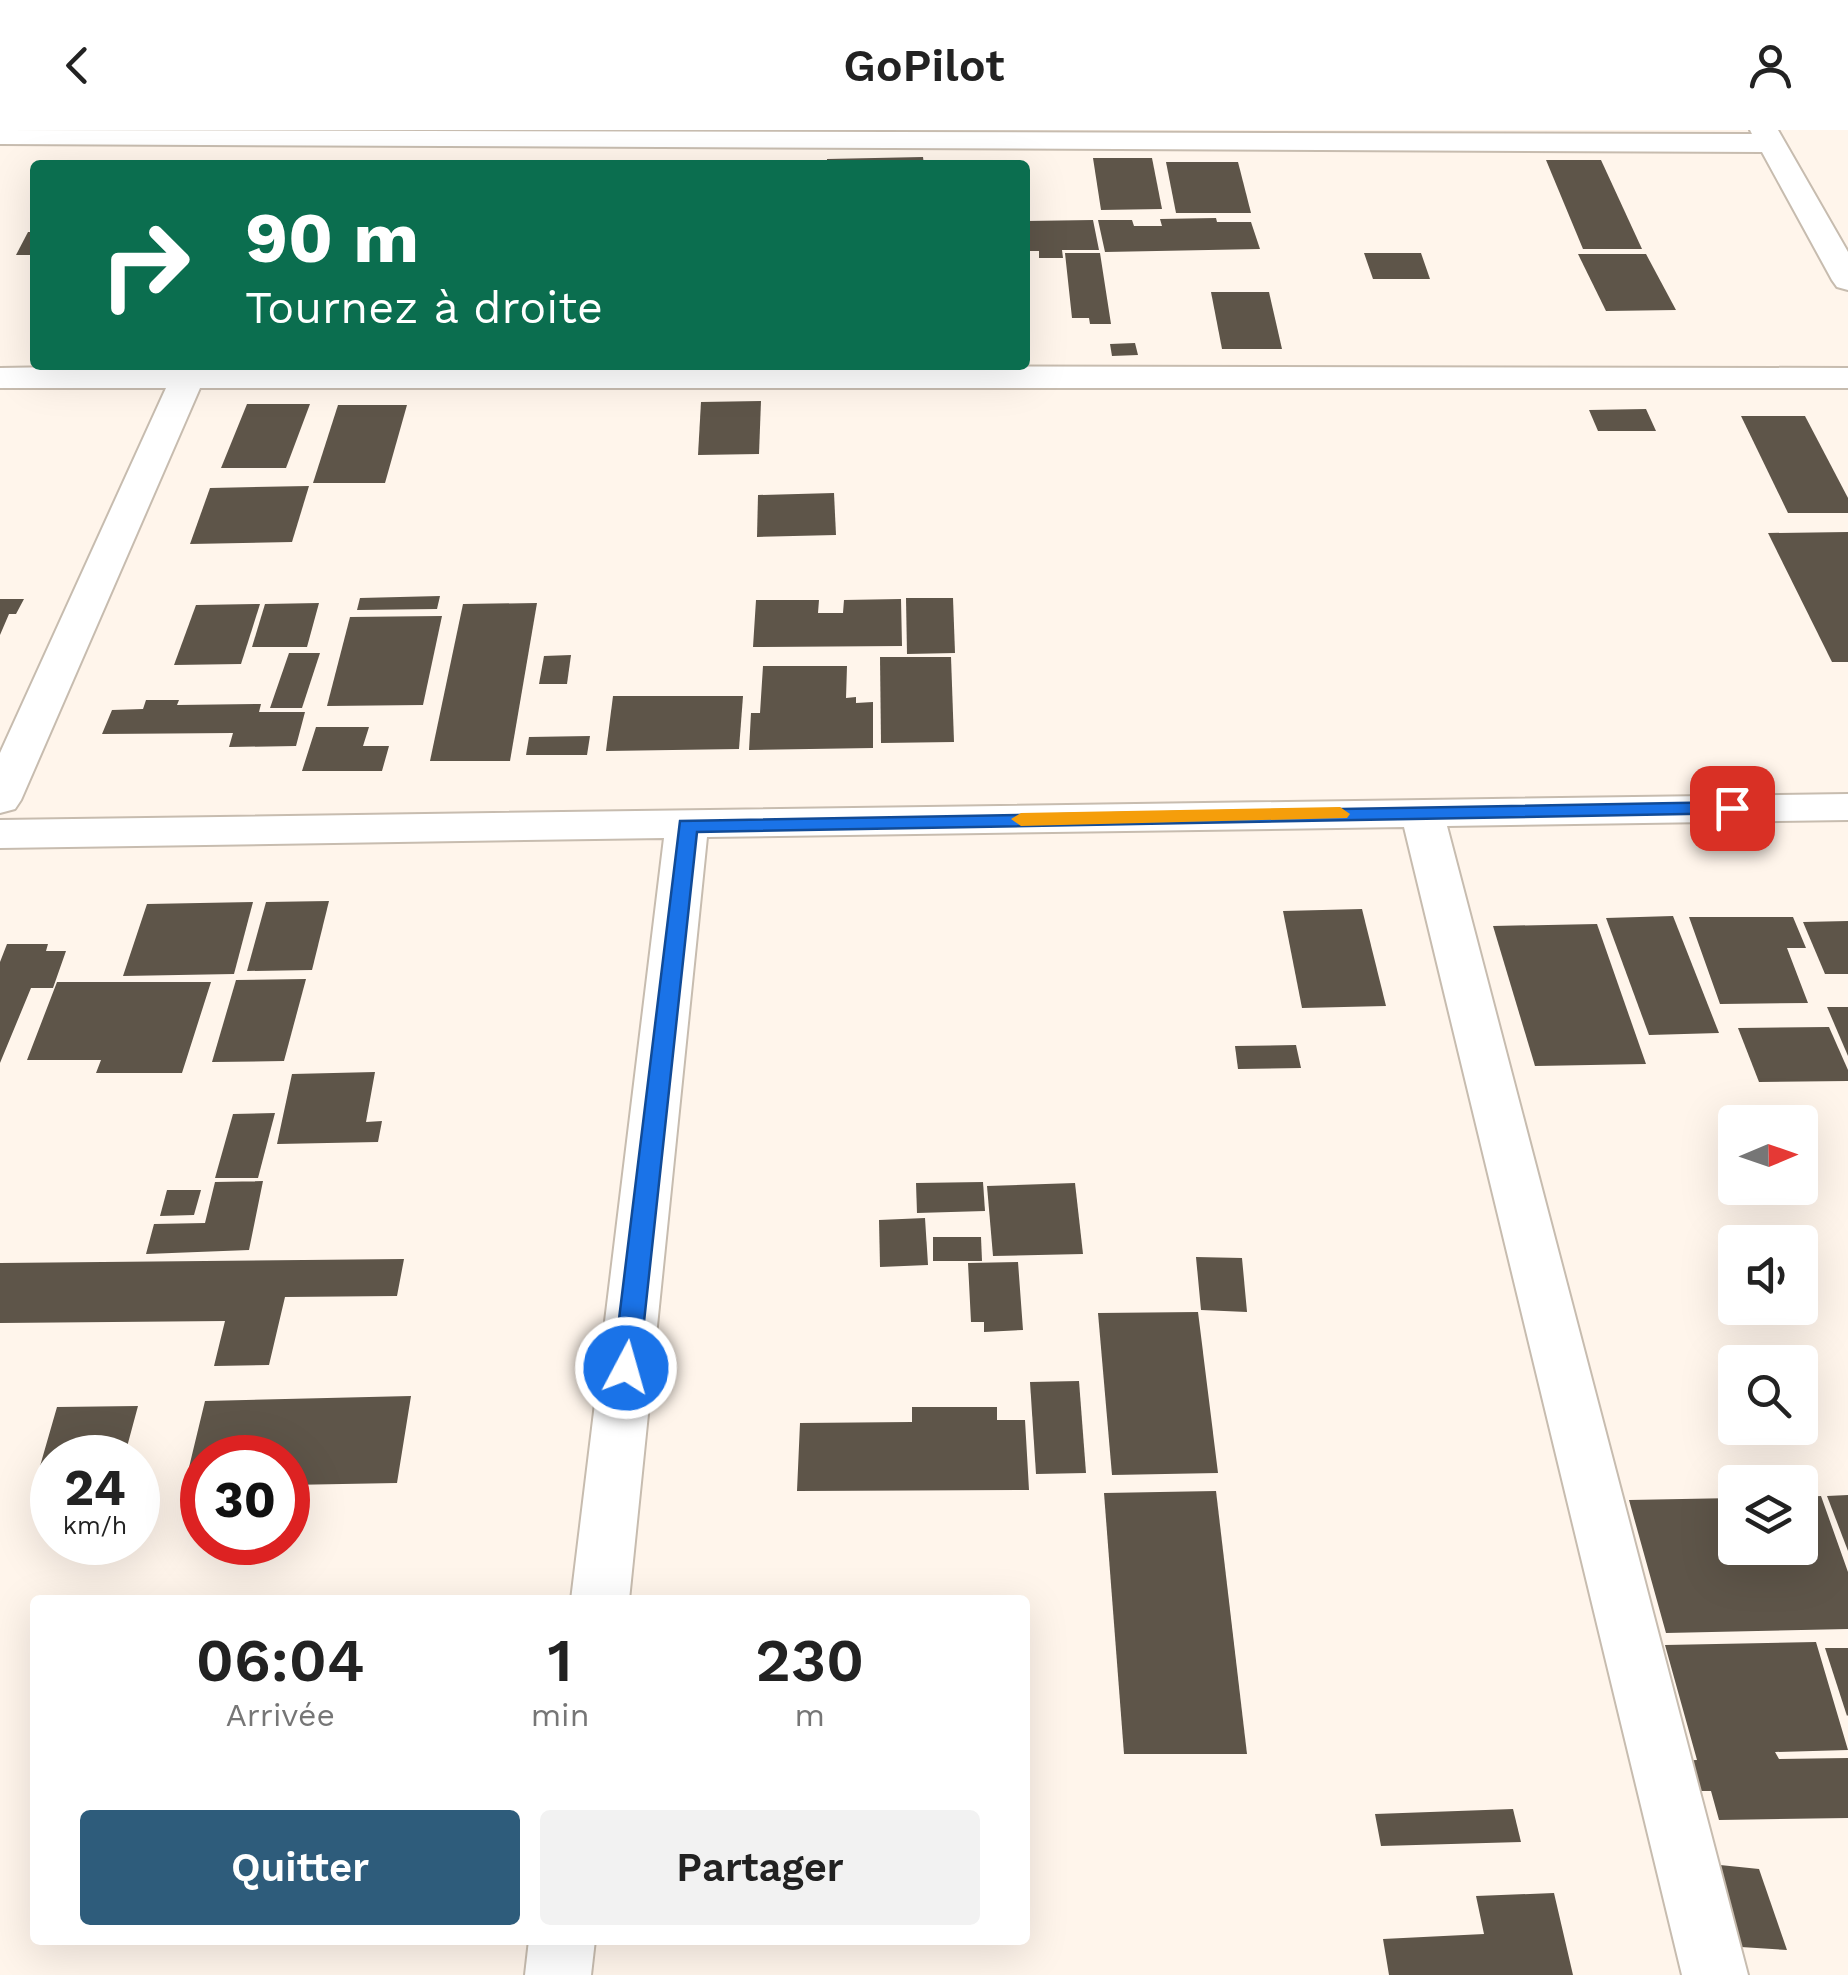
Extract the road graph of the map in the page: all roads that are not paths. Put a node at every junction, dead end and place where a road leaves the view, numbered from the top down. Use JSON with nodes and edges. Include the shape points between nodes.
{"nodes":[{"id":1,"x":295,"y":132,"type":"edge"},
{"id":2,"x":0,"y":135,"type":"edge"},
{"id":3,"x":1768,"y":137,"type":"edge"},
{"id":4,"x":282,"y":160,"type":"edge"},
{"id":5,"x":1848,"y":280,"type":"edge"},
{"id":6,"x":191,"y":370,"type":"edge"},
{"id":7,"x":0,"y":378,"type":"edge"},
{"id":8,"x":1848,"y":378,"type":"edge"},
{"id":9,"x":0,"y":800,"type":"edge"},
{"id":10,"x":1848,"y":806,"type":"edge"},
{"id":11,"x":1422,"y":812,"type":"junction"},
{"id":12,"x":687,"y":825,"type":"junction"},
{"id":13,"x":0,"y":834,"type":"edge"},
{"id":14,"x":601,"y":1595,"type":"edge"},
{"id":15,"x":561,"y":1945,"type":"edge"},
{"id":16,"x":558,"y":1975,"type":"edge"},
{"id":17,"x":1715,"y":1975,"type":"edge"}],
"edges":[{"from":1,"to":2,"type":"street"},
{"from":1,"to":3,"type":"street"},
{"from":1,"to":4,"type":"street"},
{"from":3,"to":5,"type":"street"},
{"from":6,"to":7,"type":"street"},
{"from":6,"to":8,"type":"street"},
{"from":6,"to":9,"type":"street"},
{"from":10,"to":11,"type":"street"},
{"from":11,"to":12,"type":"street"},
{"from":11,"to":17,"type":"street"},
{"from":12,"to":13,"type":"street"},
{"from":12,"to":14,"type":"street"},
{"from":15,"to":16,"type":"street"}]}
